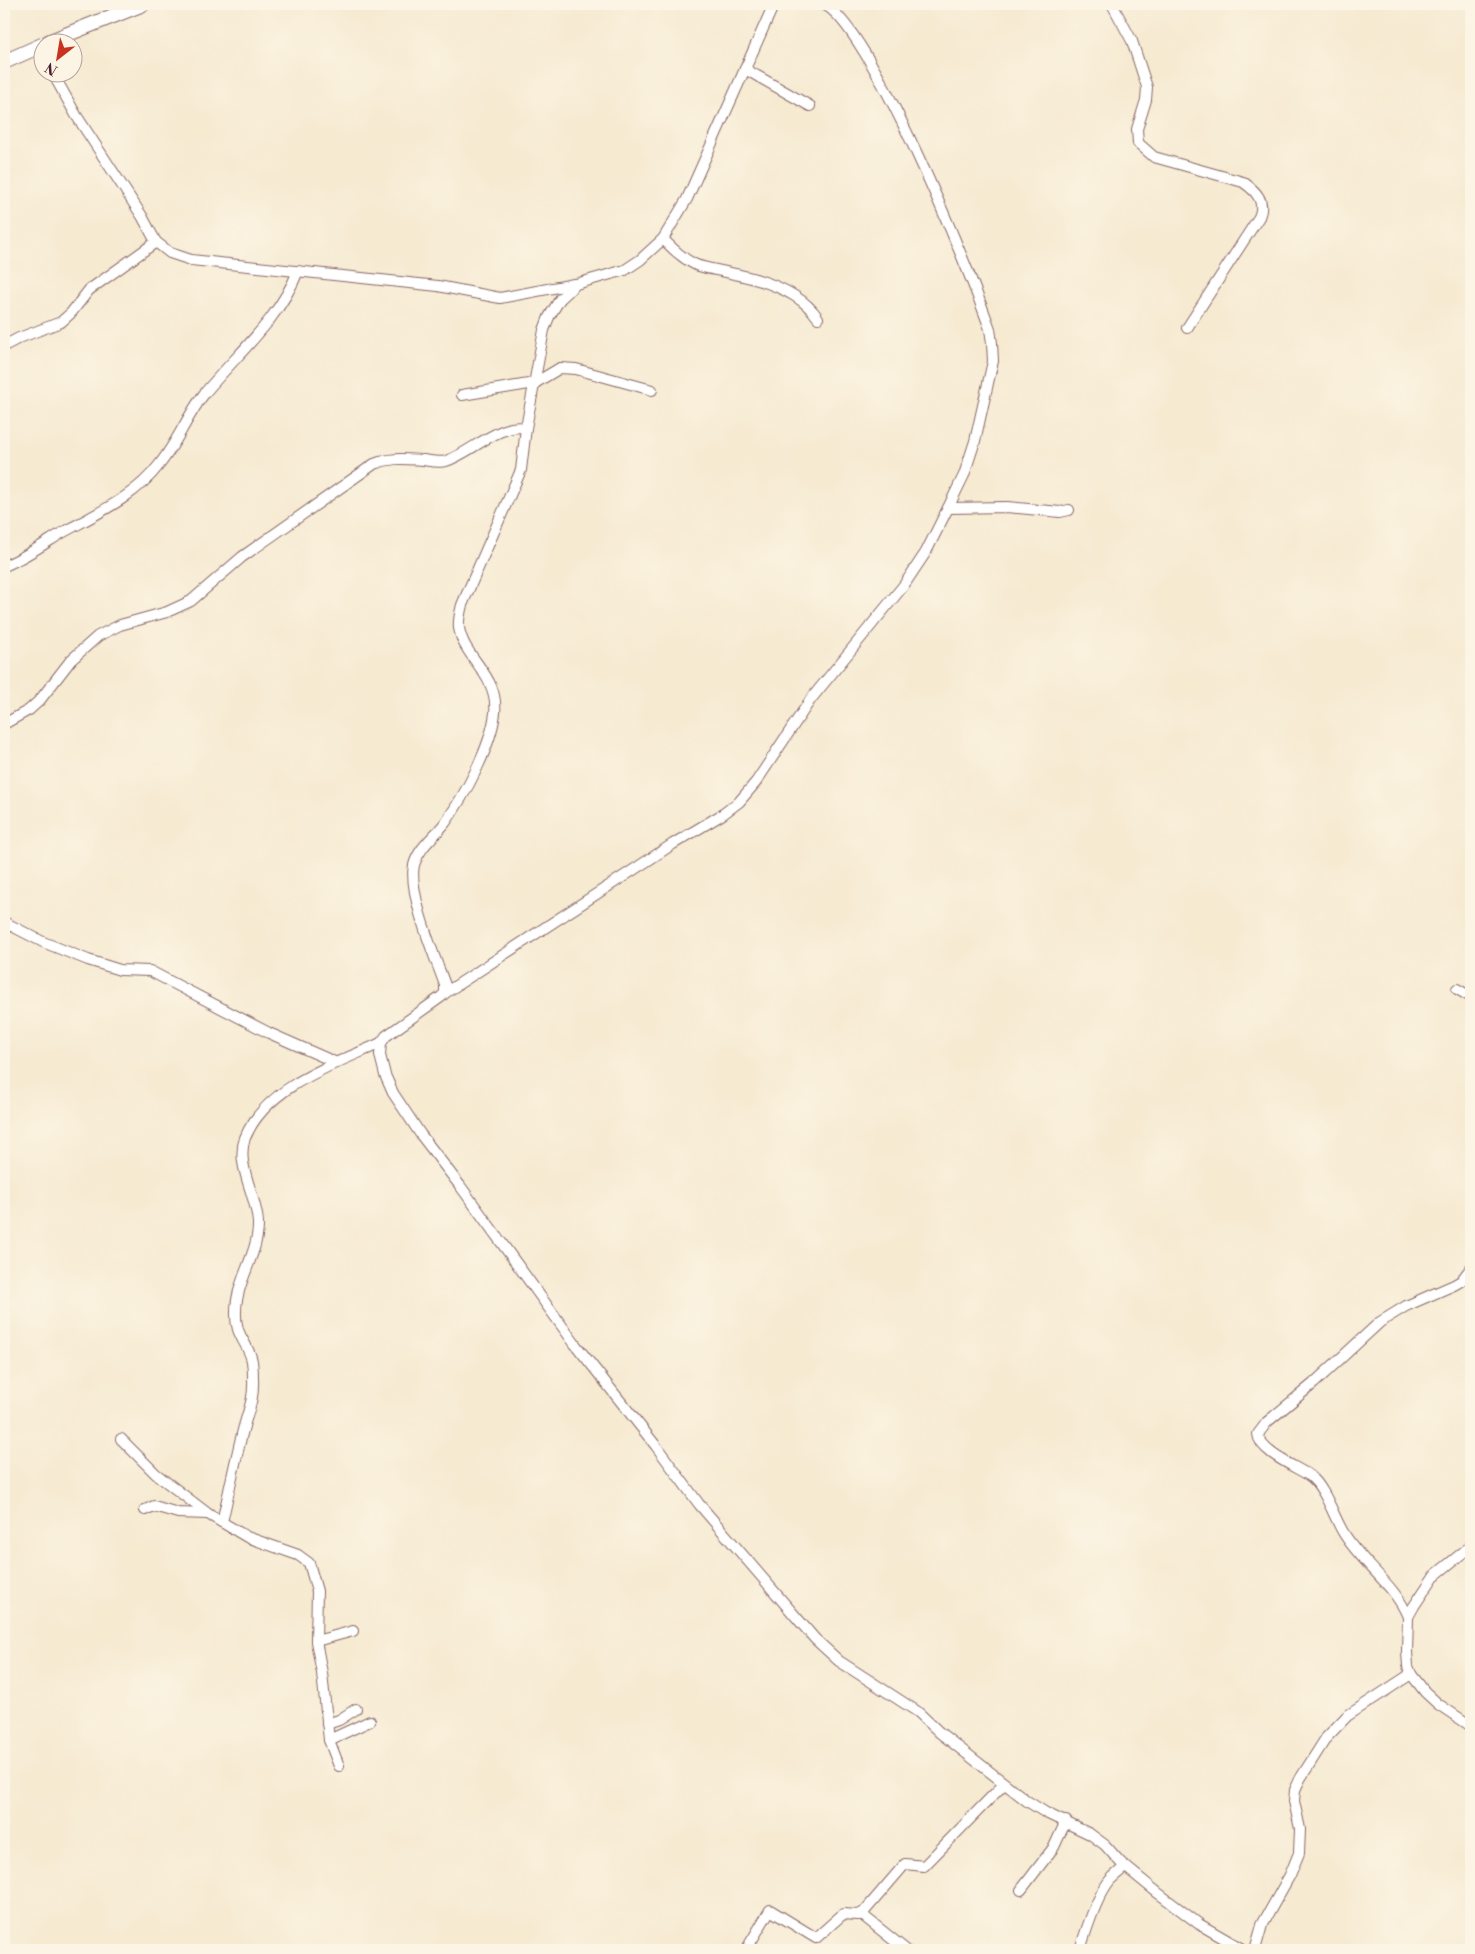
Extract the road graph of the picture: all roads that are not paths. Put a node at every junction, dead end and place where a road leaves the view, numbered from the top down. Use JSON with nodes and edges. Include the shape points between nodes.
{"nodes":[{"id":1,"x":143,"y":4,"type":"edge"},
{"id":2,"x":774,"y":4,"type":"edge"},
{"id":3,"x":822,"y":4,"type":"edge"},
{"id":4,"x":1112,"y":4,"type":"edge"},
{"id":5,"x":79,"y":32,"type":"edge"},
{"id":6,"x":32,"y":52,"type":"edge"},
{"id":7,"x":4,"y":62,"type":"edge"},
{"id":8,"x":745,"y":69,"type":"junction"},
{"id":9,"x":58,"y":82,"type":"edge"},
{"id":10,"x":810,"y":106,"type":"dead end"},
{"id":11,"x":663,"y":239,"type":"junction"},
{"id":12,"x":156,"y":242,"type":"junction"},
{"id":13,"x":298,"y":271,"type":"junction"},
{"id":14,"x":576,"y":284,"type":"junction"},
{"id":15,"x":818,"y":318,"type":"dead end"},
{"id":16,"x":1187,"y":328,"type":"dead end"},
{"id":17,"x":4,"y":346,"type":"edge"},
{"id":18,"x":535,"y":383,"type":"junction"},
{"id":19,"x":652,"y":390,"type":"dead end"},
{"id":20,"x":462,"y":395,"type":"dead end"},
{"id":21,"x":526,"y":428,"type":"junction"},
{"id":22,"x":948,"y":508,"type":"junction"},
{"id":23,"x":1069,"y":510,"type":"dead end"},
{"id":24,"x":4,"y":566,"type":"edge"},
{"id":25,"x":4,"y":724,"type":"edge"},
{"id":26,"x":4,"y":922,"type":"edge"},
{"id":27,"x":1457,"y":989,"type":"dead end"},
{"id":28,"x":445,"y":992,"type":"junction"},
{"id":29,"x":1471,"y":996,"type":"edge"},
{"id":30,"x":382,"y":1043,"type":"junction"},
{"id":31,"x":337,"y":1063,"type":"junction"},
{"id":32,"x":1471,"y":1268,"type":"edge"},
{"id":33,"x":121,"y":1439,"type":"dead end"},
{"id":34,"x":145,"y":1510,"type":"dead end"},
{"id":35,"x":208,"y":1514,"type":"junction"},
{"id":36,"x":222,"y":1522,"type":"junction"},
{"id":37,"x":1471,"y":1546,"type":"edge"},
{"id":38,"x":1408,"y":1617,"type":"junction"},
{"id":39,"x":353,"y":1631,"type":"dead end"},
{"id":40,"x":316,"y":1641,"type":"junction"},
{"id":41,"x":1412,"y":1674,"type":"junction"},
{"id":42,"x":356,"y":1709,"type":"dead end"},
{"id":43,"x":370,"y":1721,"type":"dead end"},
{"id":44,"x":326,"y":1724,"type":"junction"},
{"id":45,"x":1471,"y":1726,"type":"edge"},
{"id":46,"x":328,"y":1740,"type":"junction"},
{"id":47,"x":339,"y":1766,"type":"dead end"},
{"id":48,"x":1004,"y":1784,"type":"junction"},
{"id":49,"x":1066,"y":1821,"type":"junction"},
{"id":50,"x":1125,"y":1867,"type":"junction"},
{"id":51,"x":1021,"y":1890,"type":"dead end"},
{"id":52,"x":860,"y":1914,"type":"junction"},
{"id":53,"x":746,"y":1950,"type":"edge"},
{"id":54,"x":906,"y":1950,"type":"edge"},
{"id":55,"x":1080,"y":1950,"type":"edge"},
{"id":56,"x":1244,"y":1950,"type":"edge"},
{"id":57,"x":1255,"y":1950,"type":"edge"}],
"edges":[{"from":1,"to":5,"type":"street"},
{"from":2,"to":8,"type":"street"},
{"from":3,"to":22,"type":"street","via":[[835,11],[874,68],[921,160],[990,329],[993,361],[976,441]]},
{"from":4,"to":16,"type":"street","via":[[1132,41],[1147,87],[1136,138],[1141,147],[1154,156],[1243,182],[1261,201],[1259,217]]},
{"from":6,"to":7,"type":"street"},
{"from":8,"to":10,"type":"street"},
{"from":8,"to":11,"type":"street","via":[[687,199]]},
{"from":9,"to":12,"type":"street"},
{"from":11,"to":14,"type":"street","via":[[625,270]]},
{"from":11,"to":15,"type":"street","via":[[695,264],[746,276],[790,294],[811,308]]},
{"from":12,"to":13,"type":"street","via":[[170,253],[191,260]]},
{"from":12,"to":17,"type":"street","via":[[89,290],[60,322]]},
{"from":13,"to":14,"type":"street","via":[[438,286],[500,298]]},
{"from":13,"to":24,"type":"street","via":[[275,313],[204,395],[150,476],[86,521]]},
{"from":14,"to":18,"type":"street","via":[[560,299],[549,318],[541,341]]},
{"from":18,"to":19,"type":"street","via":[[554,370],[567,368]]},
{"from":18,"to":20,"type":"street"},
{"from":18,"to":21,"type":"street"},
{"from":21,"to":25,"type":"street","via":[[502,432],[443,462],[398,458],[374,464],[242,557],[191,601],[167,612],[120,625],[98,636],[71,660],[35,705]]},
{"from":21,"to":28,"type":"street","via":[[524,460],[518,478],[459,618],[464,642],[484,672],[495,700],[489,739],[459,803],[424,846],[414,866],[418,902]]},
{"from":22,"to":23,"type":"street"},
{"from":22,"to":28,"type":"street","via":[[926,552],[904,585],[811,700],[739,802]]},
{"from":26,"to":31,"type":"street","via":[[88,960],[120,970],[150,971],[269,1033]]},
{"from":27,"to":29,"type":"street"},
{"from":28,"to":30,"type":"street","via":[[391,1031]]},
{"from":30,"to":31,"type":"street"},
{"from":30,"to":48,"type":"street","via":[[380,1055],[385,1075],[421,1135],[574,1344],[698,1504],[825,1650],[918,1712]]},
{"from":31,"to":36,"type":"street","via":[[300,1080],[275,1099],[260,1114],[245,1139],[244,1165],[258,1224],[236,1311],[238,1332],[251,1357],[253,1402]]},
{"from":32,"to":38,"type":"street","via":[[1454,1285],[1406,1306],[1380,1322],[1267,1422],[1258,1434],[1262,1444],[1315,1481],[1351,1546],[1400,1600]]},
{"from":33,"to":35,"type":"street","via":[[156,1474]]},
{"from":34,"to":35,"type":"street","via":[[154,1506],[178,1513]]},
{"from":35,"to":36,"type":"street"},
{"from":36,"to":40,"type":"street","via":[[247,1537],[298,1555],[309,1564],[317,1591]]},
{"from":37,"to":38,"type":"street","via":[[1434,1576]]},
{"from":38,"to":41,"type":"street","via":[[1406,1652]]},
{"from":39,"to":40,"type":"street"},
{"from":40,"to":44,"type":"street"},
{"from":41,"to":45,"type":"street","via":[[1438,1704]]},
{"from":41,"to":57,"type":"street","via":[[1347,1716],[1326,1738],[1300,1779],[1294,1802],[1300,1829],[1298,1853],[1290,1875],[1262,1925]]},
{"from":42,"to":44,"type":"street"},
{"from":43,"to":46,"type":"street"},
{"from":44,"to":46,"type":"street"},
{"from":46,"to":47,"type":"street"},
{"from":48,"to":49,"type":"street","via":[[1046,1813]]},
{"from":48,"to":52,"type":"street","via":[[924,1866],[905,1864]]},
{"from":49,"to":50,"type":"street","via":[[1105,1845]]},
{"from":49,"to":51,"type":"street","via":[[1054,1847]]},
{"from":50,"to":55,"type":"street","via":[[1104,1890]]},
{"from":50,"to":56,"type":"street","via":[[1199,1924]]},
{"from":52,"to":53,"type":"street","via":[[842,1914],[816,1938],[770,1910]]},
{"from":52,"to":54,"type":"street"}]}
